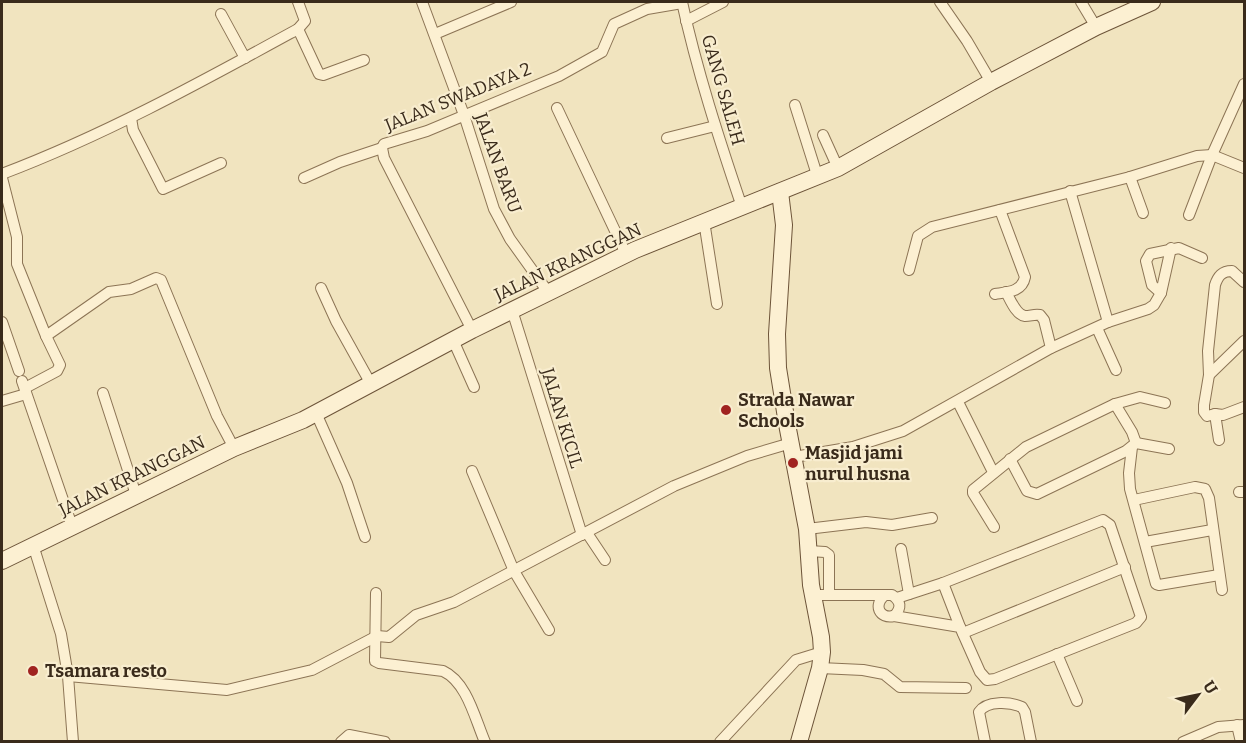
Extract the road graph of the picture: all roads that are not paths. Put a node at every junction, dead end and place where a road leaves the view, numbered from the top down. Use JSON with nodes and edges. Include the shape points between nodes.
{"nodes":[{"id":1,"x":298,"y":2,"type":"edge"},
{"id":2,"x":422,"y":2,"type":"edge"},
{"id":3,"x":511,"y":2,"type":"edge"},
{"id":4,"x":682,"y":2,"type":"edge"},
{"id":5,"x":723,"y":2,"type":"edge"},
{"id":6,"x":940,"y":2,"type":"edge"},
{"id":7,"x":1081,"y":2,"type":"edge"},
{"id":8,"x":1152,"y":2,"type":"edge"},
{"id":9,"x":220,"y":14,"type":"dead end"},
{"id":10,"x":686,"y":21,"type":"junction"},
{"id":11,"x":1096,"y":27,"type":"junction"},
{"id":12,"x":298,"y":29,"type":"junction"},
{"id":13,"x":435,"y":34,"type":"junction"},
{"id":14,"x":245,"y":58,"type":"junction"},
{"id":15,"x":364,"y":60,"type":"dead end"},
{"id":16,"x":991,"y":82,"type":"junction"},
{"id":17,"x":1245,"y":84,"type":"edge"},
{"id":18,"x":795,"y":105,"type":"dead end"},
{"id":19,"x":557,"y":108,"type":"dead end"},
{"id":20,"x":464,"y":115,"type":"junction"},
{"id":21,"x":131,"y":118,"type":"junction"},
{"id":22,"x":715,"y":126,"type":"junction"},
{"id":23,"x":823,"y":135,"type":"dead end"},
{"id":24,"x":667,"y":138,"type":"dead end"},
{"id":25,"x":382,"y":148,"type":"junction"},
{"id":26,"x":1212,"y":155,"type":"junction"},
{"id":27,"x":221,"y":163,"type":"dead end"},
{"id":28,"x":838,"y":168,"type":"junction"},
{"id":29,"x":1245,"y":168,"type":"edge"},
{"id":30,"x":2,"y":174,"type":"edge"},
{"id":31,"x":1130,"y":177,"type":"junction"},
{"id":32,"x":2,"y":178,"type":"edge"},
{"id":33,"x":304,"y":178,"type":"dead end"},
{"id":34,"x":818,"y":178,"type":"junction"},
{"id":35,"x":1070,"y":191,"type":"junction"},
{"id":36,"x":780,"y":192,"type":"junction"},
{"id":37,"x":742,"y":207,"type":"junction"},
{"id":38,"x":1000,"y":210,"type":"junction"},
{"id":39,"x":1143,"y":213,"type":"dead end"},
{"id":40,"x":1189,"y":215,"type":"dead end"},
{"id":41,"x":704,"y":221,"type":"junction"},
{"id":42,"x":1171,"y":248,"type":"junction"},
{"id":43,"x":626,"y":254,"type":"junction"},
{"id":44,"x":1202,"y":258,"type":"dead end"},
{"id":45,"x":909,"y":270,"type":"dead end"},
{"id":46,"x":1245,"y":282,"type":"edge"},
{"id":47,"x":321,"y":288,"type":"dead end"},
{"id":48,"x":548,"y":292,"type":"junction"},
{"id":49,"x":1161,"y":293,"type":"junction"},
{"id":50,"x":717,"y":304,"type":"dead end"},
{"id":51,"x":512,"y":310,"type":"junction"},
{"id":52,"x":2,"y":322,"type":"edge"},
{"id":53,"x":1108,"y":322,"type":"junction"},
{"id":54,"x":1097,"y":328,"type":"junction"},
{"id":55,"x":472,"y":330,"type":"junction"},
{"id":56,"x":46,"y":336,"type":"junction"},
{"id":57,"x":453,"y":340,"type":"junction"},
{"id":58,"x":1245,"y":341,"type":"edge"},
{"id":59,"x":1051,"y":348,"type":"junction"},
{"id":60,"x":1116,"y":370,"type":"dead end"},
{"id":61,"x":1209,"y":375,"type":"junction"},
{"id":62,"x":23,"y":384,"type":"junction"},
{"id":63,"x":371,"y":384,"type":"junction"},
{"id":64,"x":474,"y":387,"type":"dead end"},
{"id":65,"x":103,"y":393,"type":"dead end"},
{"id":66,"x":2,"y":402,"type":"edge"},
{"id":67,"x":957,"y":402,"type":"junction"},
{"id":68,"x":1165,"y":403,"type":"dead end"},
{"id":69,"x":1115,"y":404,"type":"junction"},
{"id":70,"x":1245,"y":407,"type":"edge"},
{"id":71,"x":316,"y":413,"type":"junction"},
{"id":72,"x":1215,"y":414,"type":"junction"},
{"id":73,"x":1220,"y":440,"type":"dead end"},
{"id":74,"x":1134,"y":445,"type":"junction"},
{"id":75,"x":234,"y":448,"type":"junction"},
{"id":76,"x":1169,"y":449,"type":"dead end"},
{"id":77,"x":792,"y":450,"type":"junction"},
{"id":78,"x":1010,"y":459,"type":"junction"},
{"id":79,"x":472,"y":471,"type":"dead end"},
{"id":80,"x":993,"y":472,"type":"junction"},
{"id":81,"x":136,"y":495,"type":"junction"},
{"id":82,"x":1134,"y":500,"type":"junction"},
{"id":83,"x":932,"y":518,"type":"dead end"},
{"id":84,"x":72,"y":526,"type":"junction"},
{"id":85,"x":994,"y":527,"type":"dead end"},
{"id":86,"x":807,"y":529,"type":"junction"},
{"id":87,"x":1212,"y":530,"type":"junction"},
{"id":88,"x":584,"y":534,"type":"junction"},
{"id":89,"x":365,"y":537,"type":"dead end"},
{"id":90,"x":1145,"y":542,"type":"junction"},
{"id":91,"x":33,"y":545,"type":"junction"},
{"id":92,"x":901,"y":549,"type":"dead end"},
{"id":93,"x":605,"y":560,"type":"dead end"},
{"id":94,"x":2,"y":561,"type":"edge"},
{"id":95,"x":1125,"y":567,"type":"junction"},
{"id":96,"x":514,"y":571,"type":"junction"},
{"id":97,"x":1220,"y":575,"type":"junction"},
{"id":98,"x":943,"y":583,"type":"junction"},
{"id":99,"x":1222,"y":590,"type":"dead end"},
{"id":100,"x":376,"y":593,"type":"dead end"},
{"id":101,"x":909,"y":594,"type":"junction"},
{"id":102,"x":820,"y":595,"type":"junction"},
{"id":103,"x":885,"y":595,"type":"junction"},
{"id":104,"x":897,"y":598,"type":"junction"},
{"id":105,"x":894,"y":616,"type":"junction"},
{"id":106,"x":549,"y":630,"type":"dead end"},
{"id":107,"x":962,"y":630,"type":"junction"},
{"id":108,"x":377,"y":636,"type":"junction"},
{"id":109,"x":1057,"y":654,"type":"junction"},
{"id":110,"x":821,"y":660,"type":"junction"},
{"id":111,"x":68,"y":676,"type":"junction"},
{"id":112,"x":966,"y":688,"type":"dead end"},
{"id":113,"x":1077,"y":701,"type":"dead end"},
{"id":114,"x":1241,"y":725,"type":"edge"},
{"id":115,"x":73,"y":741,"type":"edge"},
{"id":116,"x":341,"y":741,"type":"edge"},
{"id":117,"x":385,"y":741,"type":"edge"},
{"id":118,"x":485,"y":741,"type":"edge"},
{"id":119,"x":720,"y":741,"type":"edge"},
{"id":120,"x":799,"y":741,"type":"edge"},
{"id":121,"x":985,"y":741,"type":"edge"},
{"id":122,"x":1030,"y":741,"type":"edge"},
{"id":123,"x":1183,"y":741,"type":"edge"},
{"id":124,"x":1241,"y":741,"type":"edge"}],
"edges":[{"from":1,"to":12,"type":"street","via":[[305,21]]},
{"from":2,"to":13,"type":"street","name":"JALAN BARU"},
{"from":3,"to":13,"type":"street"},
{"from":4,"to":10,"type":"street"},
{"from":4,"to":20,"type":"street","name":"JALAN SWADAYA 2","via":[[647,9],[614,24],[602,52],[559,76]]},
{"from":5,"to":10,"type":"street","name":"GANG SALEH"},
{"from":6,"to":16,"type":"street"},
{"from":7,"to":11,"type":"street"},
{"from":8,"to":11,"type":"main road","name":"JALAN KRANGGAN"},
{"from":9,"to":14,"type":"street"},
{"from":10,"to":22,"type":"street","name":"GANG SALEH"},
{"from":11,"to":16,"type":"main road","name":"JALAN KRANGGAN"},
{"from":12,"to":14,"type":"street"},
{"from":12,"to":15,"type":"street","via":[[319,74]]},
{"from":13,"to":20,"type":"street","name":"JALAN BARU"},
{"from":14,"to":21,"type":"street"},
{"from":16,"to":28,"type":"main road","name":"JALAN KRANGGAN"},
{"from":17,"to":26,"type":"street"},
{"from":18,"to":34,"type":"street"},
{"from":19,"to":43,"type":"street"},
{"from":20,"to":25,"type":"street","name":"JALAN SWADAYA 2"},
{"from":20,"to":48,"type":"street","name":"JALAN BARU","via":[[494,209]]},
{"from":21,"to":27,"type":"street","via":[[163,189]]},
{"from":21,"to":30,"type":"street"},
{"from":22,"to":24,"type":"street"},
{"from":22,"to":37,"type":"street","name":"GANG SALEH"},
{"from":23,"to":28,"type":"street"},
{"from":25,"to":33,"type":"street"},
{"from":25,"to":55,"type":"street","name":"JALAN SWADAYA 2"},
{"from":26,"to":29,"type":"street"},
{"from":26,"to":31,"type":"street"},
{"from":26,"to":40,"type":"street"},
{"from":28,"to":34,"type":"main road","name":"JALAN KRANGGAN"},
{"from":31,"to":35,"type":"street"},
{"from":31,"to":39,"type":"street"},
{"from":32,"to":56,"type":"street","via":[[17,237],[17,264]]},
{"from":34,"to":36,"type":"main road","name":"JALAN KRANGGAN"},
{"from":35,"to":38,"type":"street"},
{"from":35,"to":53,"type":"street"},
{"from":36,"to":37,"type":"main road","name":"JALAN KRANGGAN"},
{"from":36,"to":77,"type":"main road","via":[[784,225],[778,368]]},
{"from":37,"to":41,"type":"main road","name":"JALAN KRANGGAN"},
{"from":38,"to":45,"type":"street","via":[[932,227],[918,236]]},
{"from":38,"to":59,"type":"street","via":[[1025,277],[1019,289],[1001,293],[1019,314],[1040,315]]},
{"from":41,"to":43,"type":"main road","name":"JALAN KRANGGAN"},
{"from":41,"to":50,"type":"street"},
{"from":42,"to":44,"type":"street"},
{"from":42,"to":49,"type":"street"},
{"from":42,"to":49,"type":"street","via":[[1150,254],[1146,261],[1152,285]]},
{"from":43,"to":48,"type":"main road","name":"JALAN KRANGGAN"},
{"from":46,"to":61,"type":"street","via":[[1232,271],[1217,279]]},
{"from":47,"to":63,"type":"street"},
{"from":48,"to":51,"type":"main road","name":"JALAN KRANGGAN"},
{"from":49,"to":53,"type":"street","via":[[1148,309]]},
{"from":51,"to":55,"type":"main road","name":"JALAN KRANGGAN"},
{"from":51,"to":88,"type":"street","name":"JALAN KICIL"},
{"from":52,"to":62,"type":"street"},
{"from":53,"to":54,"type":"street"},
{"from":54,"to":59,"type":"street"},
{"from":54,"to":60,"type":"street"},
{"from":55,"to":57,"type":"main road","name":"JALAN KRANGGAN"},
{"from":56,"to":62,"type":"street","via":[[60,368]]},
{"from":56,"to":75,"type":"street","via":[[109,292],[131,289],[156,278],[161,280]]},
{"from":57,"to":63,"type":"main road","name":"JALAN KRANGGAN"},
{"from":57,"to":64,"type":"street"},
{"from":58,"to":61,"type":"street"},
{"from":59,"to":67,"type":"street"},
{"from":61,"to":72,"type":"street","via":[[1204,412],[1207,416]]},
{"from":62,"to":66,"type":"street"},
{"from":62,"to":84,"type":"street"},
{"from":63,"to":71,"type":"main road","name":"JALAN KRANGGAN"},
{"from":65,"to":81,"type":"street"},
{"from":67,"to":77,"type":"street","via":[[903,431],[853,447]]},
{"from":67,"to":80,"type":"street"},
{"from":68,"to":69,"type":"street","via":[[1140,397]]},
{"from":69,"to":74,"type":"street","via":[[1132,432]]},
{"from":69,"to":78,"type":"street","via":[[1026,447]]},
{"from":70,"to":72,"type":"street"},
{"from":71,"to":75,"type":"main road","name":"JALAN KRANGGAN"},
{"from":71,"to":89,"type":"street","via":[[347,483]]},
{"from":72,"to":73,"type":"street"},
{"from":74,"to":76,"type":"street"},
{"from":74,"to":78,"type":"street","via":[[1037,494],[1028,491]]},
{"from":74,"to":82,"type":"street","via":[[1129,473]]},
{"from":75,"to":81,"type":"main road","name":"JALAN KRANGGAN"},
{"from":77,"to":86,"type":"main road"},
{"from":77,"to":88,"type":"street","via":[[747,456],[674,486]]},
{"from":78,"to":80,"type":"street"},
{"from":79,"to":96,"type":"street"},
{"from":80,"to":85,"type":"street","via":[[973,493]]},
{"from":81,"to":84,"type":"main road","name":"JALAN KRANGGAN"},
{"from":82,"to":87,"type":"street","via":[[1196,487],[1205,489]]},
{"from":82,"to":90,"type":"street"},
{"from":83,"to":86,"type":"street","via":[[891,525],[866,522]]},
{"from":84,"to":91,"type":"main road","name":"JALAN KRANGGAN"},
{"from":86,"to":102,"type":"main road"},
{"from":87,"to":90,"type":"street"},
{"from":87,"to":97,"type":"street"},
{"from":88,"to":93,"type":"street","name":"JALAN KICIL"},
{"from":88,"to":96,"type":"street"},
{"from":90,"to":97,"type":"street","via":[[1156,584]]},
{"from":91,"to":94,"type":"main road","name":"JALAN KRANGGAN"},
{"from":91,"to":111,"type":"street","via":[[61,634]]},
{"from":92,"to":101,"type":"street"},
{"from":95,"to":98,"type":"street","via":[[1110,525],[1103,520]]},
{"from":95,"to":107,"type":"street"},
{"from":95,"to":109,"type":"street","via":[[1140,612],[1139,621]]},
{"from":96,"to":106,"type":"street"},
{"from":96,"to":108,"type":"street","via":[[454,602],[416,615],[389,637]]},
{"from":97,"to":99,"type":"street"},
{"from":98,"to":101,"type":"street"},
{"from":98,"to":107,"type":"street"},
{"from":100,"to":108,"type":"street"},
{"from":101,"to":104,"type":"street"},
{"from":102,"to":103,"type":"street"},
{"from":102,"to":110,"type":"main road"},
{"from":103,"to":104,"type":"street"},
{"from":103,"to":105,"type":"street","via":[[879,600],[880,614]]},
{"from":104,"to":105,"type":"street","via":[[900,605]]},
{"from":105,"to":107,"type":"street"},
{"from":107,"to":109,"type":"street","via":[[987,680]]},
{"from":108,"to":111,"type":"street","via":[[312,670],[226,690]]},
{"from":108,"to":118,"type":"street","via":[[378,663],[443,671],[455,679]]},
{"from":109,"to":113,"type":"street"},
{"from":110,"to":112,"type":"street","via":[[884,674],[900,687]]},
{"from":110,"to":119,"type":"street","via":[[796,660]]},
{"from":110,"to":120,"type":"main road"},
{"from":111,"to":115,"type":"street"},
{"from":114,"to":123,"type":"street","via":[[1218,727]]},
{"from":114,"to":124,"type":"street"},
{"from":116,"to":117,"type":"street","via":[[348,735]]},
{"from":121,"to":122,"type":"street","via":[[979,712],[983,707],[1015,704],[1025,712]]}]}
